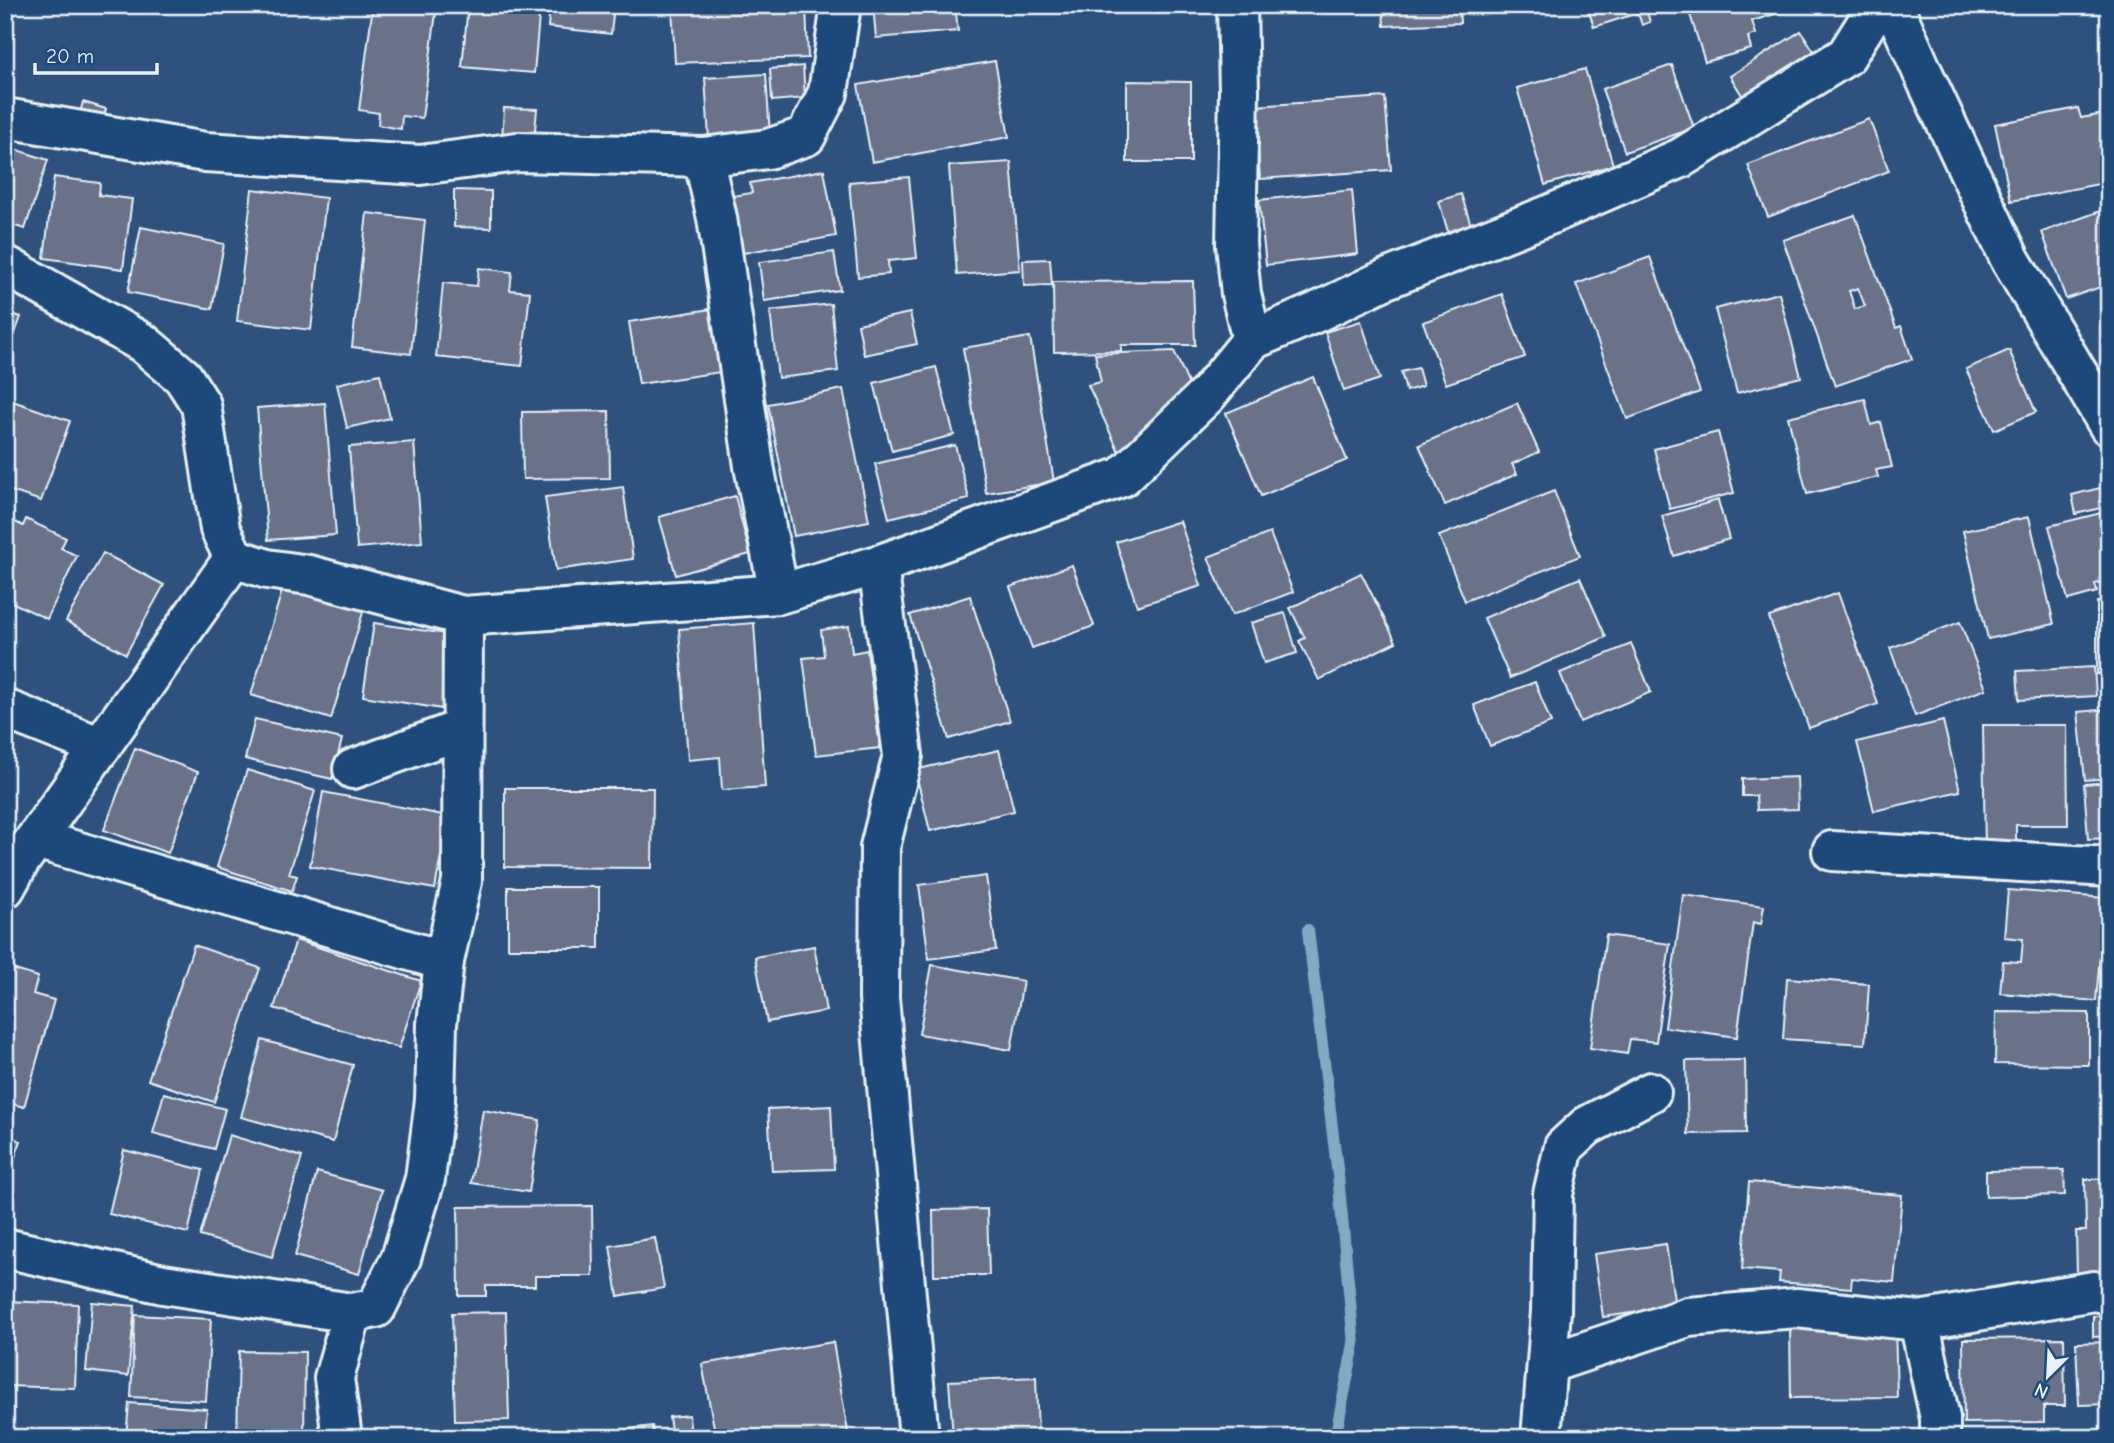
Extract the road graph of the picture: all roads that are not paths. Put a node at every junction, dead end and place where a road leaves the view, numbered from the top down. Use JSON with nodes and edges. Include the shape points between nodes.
{"nodes":[{"id":1,"x":841,"y":5,"type":"edge"},
{"id":2,"x":1237,"y":5,"type":"edge"},
{"id":3,"x":1878,"y":5,"type":"edge"},
{"id":4,"x":1893,"y":5,"type":"edge"},
{"id":5,"x":5,"y":118,"type":"edge"},
{"id":6,"x":703,"y":157,"type":"junction"},
{"id":7,"x":5,"y":265,"type":"edge"},
{"id":8,"x":1252,"y":340,"type":"junction"},
{"id":9,"x":2109,"y":426,"type":"edge"},
{"id":10,"x":234,"y":558,"type":"junction"},
{"id":11,"x":878,"y":565,"type":"junction"},
{"id":12,"x":779,"y":594,"type":"junction"},
{"id":13,"x":463,"y":616,"type":"junction"},
{"id":14,"x":5,"y":709,"type":"edge"},
{"id":15,"x":462,"y":729,"type":"junction"},
{"id":16,"x":101,"y":747,"type":"junction"},
{"id":17,"x":353,"y":769,"type":"dead end"},
{"id":18,"x":36,"y":839,"type":"junction"},
{"id":19,"x":1832,"y":851,"type":"dead end"},
{"id":20,"x":2109,"y":867,"type":"edge"},
{"id":21,"x":5,"y":888,"type":"edge"},
{"id":22,"x":444,"y":961,"type":"junction"},
{"id":23,"x":1651,"y":1092,"type":"dead end"},
{"id":24,"x":5,"y":1248,"type":"edge"},
{"id":25,"x":2109,"y":1294,"type":"edge"},
{"id":26,"x":352,"y":1313,"type":"junction"},
{"id":27,"x":1919,"y":1321,"type":"junction"},
{"id":28,"x":1547,"y":1364,"type":"junction"},
{"id":29,"x":342,"y":1438,"type":"edge"},
{"id":30,"x":919,"y":1438,"type":"edge"},
{"id":31,"x":1541,"y":1438,"type":"edge"},
{"id":32,"x":1940,"y":1438,"type":"edge"}],
"edges":[{"from":1,"to":6,"type":"street","via":[[828,93],[806,136],[768,149]]},
{"from":2,"to":8,"type":"street","via":[[1236,244]]},
{"from":3,"to":8,"type":"street","via":[[1846,56],[1681,158],[1386,279]]},
{"from":4,"to":9,"type":"street","via":[[2010,259]]},
{"from":5,"to":6,"type":"street","via":[[205,152],[419,165],[517,152]]},
{"from":6,"to":12,"type":"street"},
{"from":7,"to":10,"type":"street","via":[[143,344],[183,377],[201,405],[220,529]]},
{"from":8,"to":11,"type":"street","via":[[1207,395],[1122,477]]},
{"from":10,"to":13,"type":"street"},
{"from":10,"to":16,"type":"street"},
{"from":11,"to":12,"type":"street"},
{"from":11,"to":30,"type":"street","via":[[903,755],[880,847],[879,998]]},
{"from":12,"to":13,"type":"street"},
{"from":13,"to":15,"type":"street"},
{"from":14,"to":16,"type":"street"},
{"from":15,"to":17,"type":"street"},
{"from":15,"to":22,"type":"street","via":[[462,881]]},
{"from":16,"to":18,"type":"street"},
{"from":18,"to":21,"type":"street"},
{"from":18,"to":22,"type":"street"},
{"from":19,"to":20,"type":"street"},
{"from":22,"to":26,"type":"street","via":[[425,1179],[401,1258],[376,1308]]},
{"from":23,"to":28,"type":"street","via":[[1587,1126],[1564,1147],[1553,1194]]},
{"from":24,"to":26,"type":"street","via":[[163,1284]]},
{"from":25,"to":27,"type":"street","via":[[2094,1291]]},
{"from":26,"to":29,"type":"street","via":[[334,1378]]},
{"from":27,"to":28,"type":"street","via":[[1797,1308],[1688,1317]]},
{"from":27,"to":32,"type":"street","via":[[1940,1418]]},
{"from":28,"to":31,"type":"street"}]}
